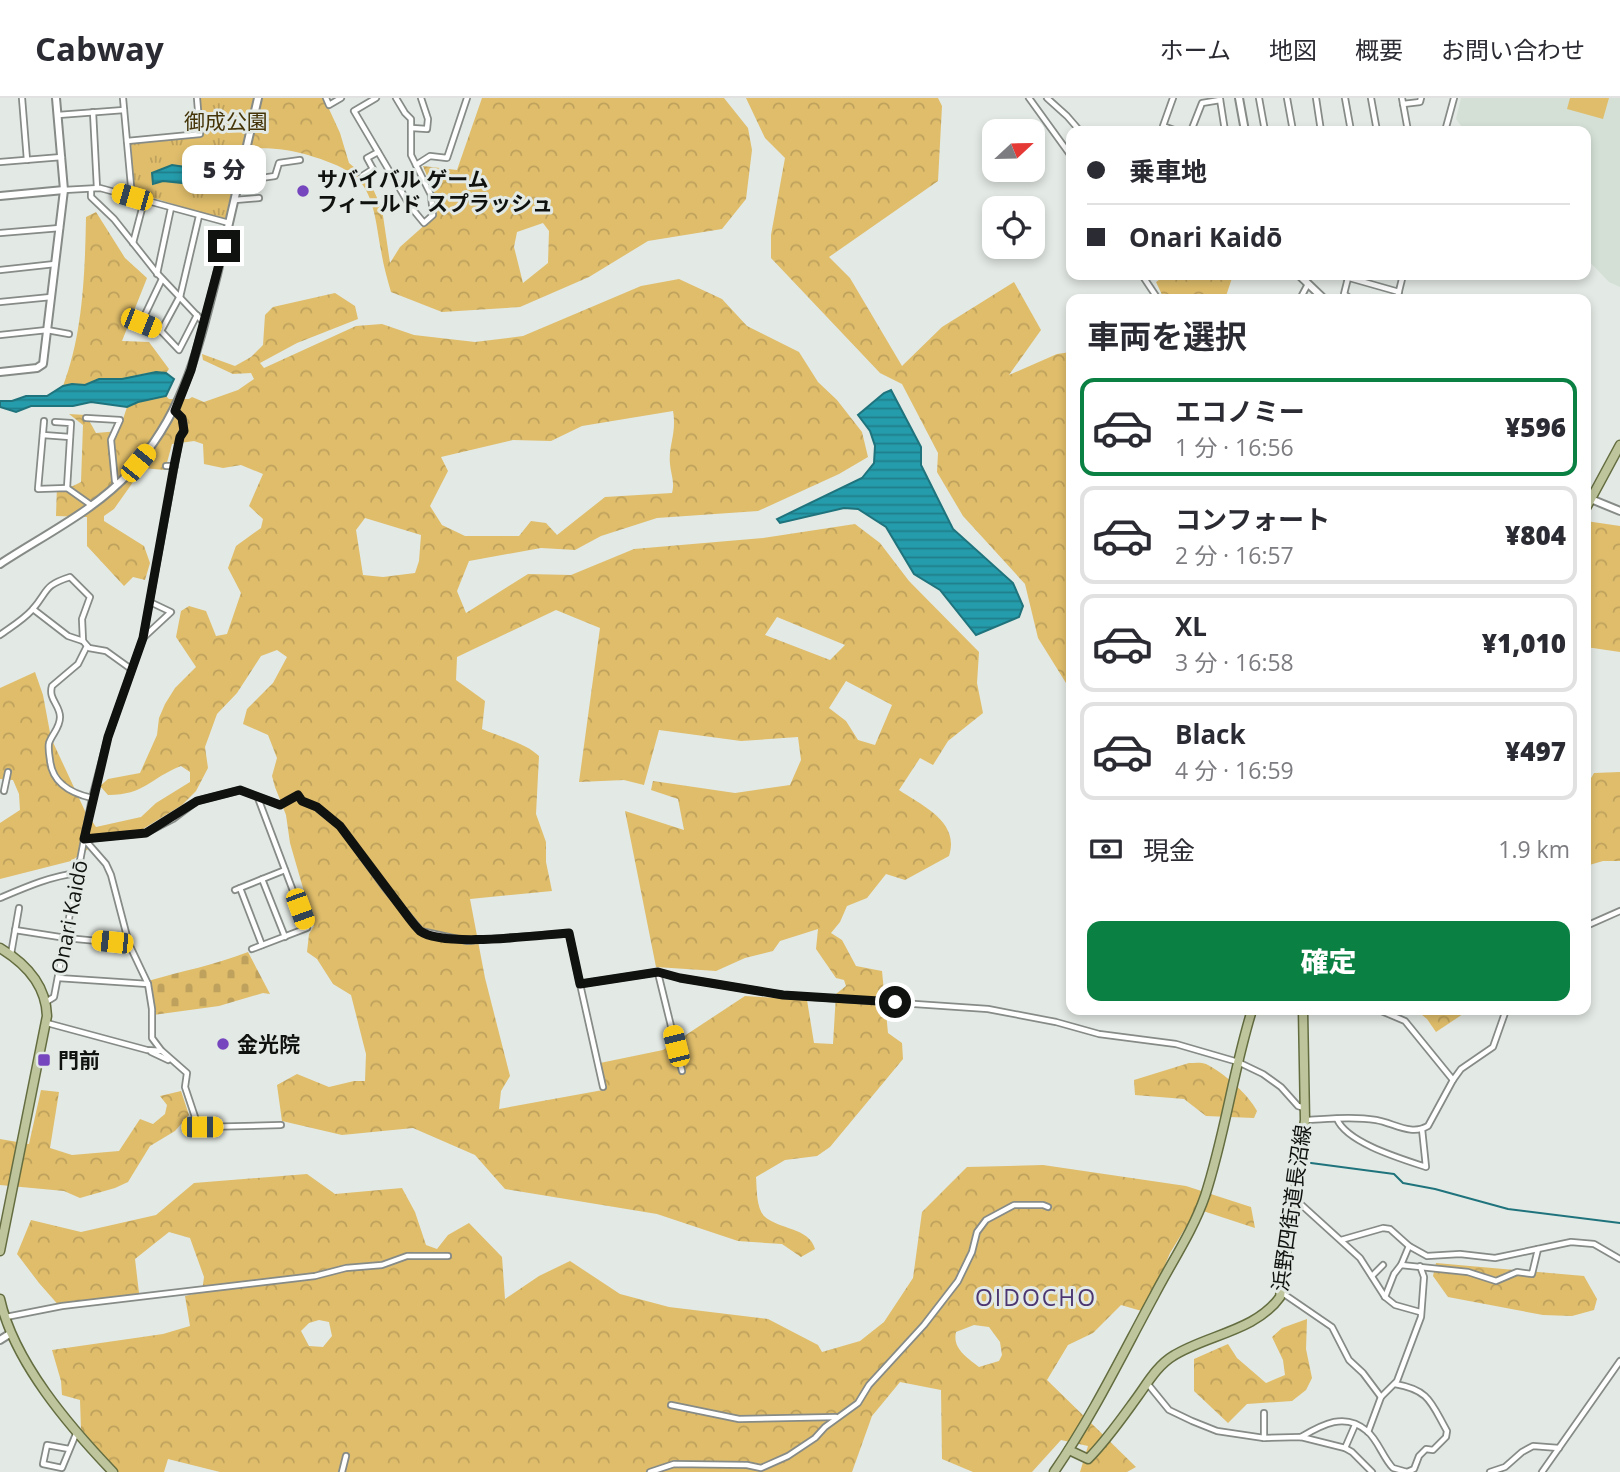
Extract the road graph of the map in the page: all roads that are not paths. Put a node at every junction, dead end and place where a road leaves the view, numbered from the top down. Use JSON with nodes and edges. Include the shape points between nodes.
{"nodes":[{"id":1,"x":22,"y":98,"type":"edge"},
{"id":2,"x":56,"y":98,"type":"edge"},
{"id":3,"x":123,"y":98,"type":"edge"},
{"id":4,"x":197,"y":98,"type":"edge"},
{"id":5,"x":258,"y":98,"type":"edge"},
{"id":6,"x":327,"y":98,"type":"edge"},
{"id":7,"x":341,"y":98,"type":"edge"},
{"id":8,"x":376,"y":98,"type":"edge"},
{"id":9,"x":396,"y":98,"type":"edge"},
{"id":10,"x":421,"y":98,"type":"edge"},
{"id":11,"x":467,"y":98,"type":"edge"},
{"id":12,"x":1028,"y":98,"type":"edge"},
{"id":13,"x":1047,"y":98,"type":"edge"},
{"id":14,"x":1173,"y":98,"type":"edge"},
{"id":15,"x":1239,"y":98,"type":"edge"},
{"id":16,"x":1259,"y":98,"type":"edge"},
{"id":17,"x":1287,"y":98,"type":"edge"},
{"id":18,"x":1316,"y":98,"type":"edge"},
{"id":19,"x":1345,"y":98,"type":"edge"},
{"id":20,"x":1371,"y":98,"type":"edge"},
{"id":21,"x":1421,"y":98,"type":"edge"},
{"id":22,"x":1454,"y":98,"type":"edge"},
{"id":23,"x":1220,"y":99,"type":"edge"},
{"id":24,"x":1402,"y":101,"type":"edge"},
{"id":25,"x":124,"y":110,"type":"junction"},
{"id":26,"x":93,"y":113,"type":"junction"},
{"id":27,"x":58,"y":115,"type":"junction"},
{"id":28,"x":1076,"y":126,"type":"edge"},
{"id":29,"x":1163,"y":126,"type":"edge"},
{"id":30,"x":1193,"y":126,"type":"edge"},
{"id":31,"x":1224,"y":126,"type":"edge"},
{"id":32,"x":1244,"y":126,"type":"edge"},
{"id":33,"x":1264,"y":126,"type":"edge"},
{"id":34,"x":1292,"y":126,"type":"edge"},
{"id":35,"x":1320,"y":126,"type":"edge"},
{"id":36,"x":1350,"y":126,"type":"edge"},
{"id":37,"x":1376,"y":126,"type":"edge"},
{"id":38,"x":1407,"y":126,"type":"edge"},
{"id":39,"x":1446,"y":126,"type":"edge"},
{"id":40,"x":412,"y":128,"type":"junction"},
{"id":41,"x":127,"y":141,"type":"junction"},
{"id":42,"x":1066,"y":149,"type":"edge"},
{"id":43,"x":379,"y":152,"type":"junction"},
{"id":44,"x":62,"y":157,"type":"junction"},
{"id":45,"x":27,"y":160,"type":"junction"},
{"id":46,"x":300,"y":160,"type":"dead end"},
{"id":47,"x":0,"y":162,"type":"edge"},
{"id":48,"x":416,"y":165,"type":"junction"},
{"id":49,"x":362,"y":176,"type":"dead end"},
{"id":50,"x":239,"y":181,"type":"junction"},
{"id":51,"x":94,"y":189,"type":"junction"},
{"id":52,"x":64,"y":190,"type":"junction"},
{"id":53,"x":0,"y":196,"type":"edge"},
{"id":54,"x":132,"y":197,"type":"junction"},
{"id":55,"x":259,"y":198,"type":"dead end"},
{"id":56,"x":235,"y":200,"type":"junction"},
{"id":57,"x":144,"y":201,"type":"junction"},
{"id":58,"x":171,"y":208,"type":"junction"},
{"id":59,"x":199,"y":216,"type":"junction"},
{"id":60,"x":230,"y":223,"type":"junction"},
{"id":61,"x":60,"y":228,"type":"junction"},
{"id":62,"x":0,"y":233,"type":"edge"},
{"id":63,"x":133,"y":243,"type":"junction"},
{"id":64,"x":55,"y":264,"type":"junction"},
{"id":65,"x":0,"y":270,"type":"edge"},
{"id":66,"x":157,"y":274,"type":"junction"},
{"id":67,"x":162,"y":279,"type":"junction"},
{"id":68,"x":1304,"y":280,"type":"edge"},
{"id":69,"x":1355,"y":280,"type":"edge"},
{"id":70,"x":1403,"y":280,"type":"edge"},
{"id":71,"x":1308,"y":284,"type":"junction"},
{"id":72,"x":1399,"y":292,"type":"joint"},
{"id":73,"x":1303,"y":294,"type":"edge"},
{"id":74,"x":1319,"y":294,"type":"edge"},
{"id":75,"x":180,"y":297,"type":"junction"},
{"id":76,"x":52,"y":298,"type":"junction"},
{"id":77,"x":0,"y":302,"type":"edge"},
{"id":78,"x":197,"y":315,"type":"junction"},
{"id":79,"x":205,"y":323,"type":"junction"},
{"id":80,"x":47,"y":330,"type":"junction"},
{"id":81,"x":161,"y":331,"type":"junction"},
{"id":82,"x":69,"y":334,"type":"dead end"},
{"id":83,"x":0,"y":335,"type":"edge"},
{"id":84,"x":0,"y":372,"type":"edge"},
{"id":85,"x":175,"y":411,"type":"junction"},
{"id":86,"x":86,"y":418,"type":"dead end"},
{"id":87,"x":44,"y":421,"type":"dead end"},
{"id":88,"x":55,"y":422,"type":"dead end"},
{"id":89,"x":43,"y":435,"type":"junction"},
{"id":90,"x":71,"y":437,"type":"junction"},
{"id":91,"x":1620,"y":445,"type":"edge"},
{"id":92,"x":166,"y":466,"type":"dead end"},
{"id":93,"x":174,"y":466,"type":"junction"},
{"id":94,"x":118,"y":484,"type":"junction"},
{"id":95,"x":67,"y":488,"type":"junction"},
{"id":96,"x":1591,"y":496,"type":"edge"},
{"id":97,"x":1591,"y":500,"type":"edge"},
{"id":98,"x":92,"y":506,"type":"junction"},
{"id":99,"x":1620,"y":511,"type":"edge"},
{"id":100,"x":0,"y":564,"type":"edge"},
{"id":101,"x":150,"y":602,"type":"junction"},
{"id":102,"x":33,"y":609,"type":"junction"},
{"id":103,"x":0,"y":635,"type":"edge"},
{"id":104,"x":143,"y":638,"type":"junction"},
{"id":105,"x":82,"y":640,"type":"junction"},
{"id":106,"x":87,"y":646,"type":"junction"},
{"id":107,"x":131,"y":669,"type":"junction"},
{"id":108,"x":8,"y":772,"type":"dead end"},
{"id":109,"x":3,"y":787,"type":"edge"},
{"id":110,"x":258,"y":797,"type":"junction"},
{"id":111,"x":92,"y":798,"type":"junction"},
{"id":112,"x":84,"y":839,"type":"junction"},
{"id":113,"x":285,"y":870,"type":"junction"},
{"id":114,"x":78,"y":873,"type":"junction"},
{"id":115,"x":262,"y":879,"type":"junction"},
{"id":116,"x":0,"y":898,"type":"edge"},
{"id":117,"x":19,"y":908,"type":"dead end"},
{"id":118,"x":1620,"y":911,"type":"edge"},
{"id":119,"x":1591,"y":924,"type":"edge"},
{"id":120,"x":15,"y":930,"type":"junction"},
{"id":121,"x":285,"y":937,"type":"junction"},
{"id":122,"x":66,"y":938,"type":"junction"},
{"id":123,"x":130,"y":944,"type":"junction"},
{"id":124,"x":262,"y":945,"type":"junction"},
{"id":125,"x":0,"y":948,"type":"edge"},
{"id":126,"x":252,"y":949,"type":"dead end"},
{"id":127,"x":11,"y":954,"type":"junction"},
{"id":128,"x":658,"y":972,"type":"junction"},
{"id":129,"x":58,"y":978,"type":"junction"},
{"id":130,"x":148,"y":984,"type":"junction"},
{"id":131,"x":580,"y":984,"type":"junction"},
{"id":132,"x":46,"y":1002,"type":"junction"},
{"id":133,"x":1250,"y":1015,"type":"edge"},
{"id":134,"x":1303,"y":1015,"type":"edge"},
{"id":135,"x":1391,"y":1015,"type":"edge"},
{"id":136,"x":1504,"y":1015,"type":"edge"},
{"id":137,"x":47,"y":1023,"type":"junction"},
{"id":138,"x":147,"y":1050,"type":"junction"},
{"id":139,"x":162,"y":1051,"type":"junction"},
{"id":140,"x":1237,"y":1062,"type":"junction"},
{"id":141,"x":175,"y":1063,"type":"junction"},
{"id":142,"x":681,"y":1071,"type":"dead end"},
{"id":143,"x":1453,"y":1080,"type":"junction"},
{"id":144,"x":603,"y":1087,"type":"dead end"},
{"id":145,"x":1304,"y":1108,"type":"junction"},
{"id":146,"x":1337,"y":1119,"type":"junction"},
{"id":147,"x":1305,"y":1120,"type":"junction"},
{"id":148,"x":281,"y":1125,"type":"dead end"},
{"id":149,"x":1422,"y":1129,"type":"junction"},
{"id":150,"x":1295,"y":1199,"type":"junction"},
{"id":151,"x":1048,"y":1207,"type":"dead end"},
{"id":152,"x":1341,"y":1240,"type":"junction"},
{"id":153,"x":1409,"y":1246,"type":"junction"},
{"id":154,"x":1538,"y":1249,"type":"junction"},
{"id":155,"x":0,"y":1251,"type":"edge"},
{"id":156,"x":448,"y":1256,"type":"dead end"},
{"id":157,"x":1620,"y":1259,"type":"edge"},
{"id":158,"x":1383,"y":1265,"type":"dead end"},
{"id":159,"x":1401,"y":1265,"type":"junction"},
{"id":160,"x":1420,"y":1266,"type":"junction"},
{"id":161,"x":1372,"y":1276,"type":"junction"},
{"id":162,"x":1281,"y":1292,"type":"junction"},
{"id":163,"x":1385,"y":1297,"type":"junction"},
{"id":164,"x":0,"y":1299,"type":"edge"},
{"id":165,"x":1420,"y":1312,"type":"junction"},
{"id":166,"x":5,"y":1318,"type":"junction"},
{"id":167,"x":11,"y":1333,"type":"junction"},
{"id":168,"x":0,"y":1340,"type":"edge"},
{"id":169,"x":1620,"y":1361,"type":"edge"},
{"id":170,"x":1147,"y":1383,"type":"junction"},
{"id":171,"x":1395,"y":1384,"type":"junction"},
{"id":172,"x":1381,"y":1397,"type":"junction"},
{"id":173,"x":671,"y":1405,"type":"dead end"},
{"id":174,"x":1264,"y":1413,"type":"dead end"},
{"id":175,"x":836,"y":1418,"type":"junction"},
{"id":176,"x":1355,"y":1425,"type":"junction"},
{"id":177,"x":1368,"y":1432,"type":"junction"},
{"id":178,"x":76,"y":1434,"type":"junction"},
{"id":179,"x":1301,"y":1437,"type":"junction"},
{"id":180,"x":1264,"y":1438,"type":"junction"},
{"id":181,"x":1345,"y":1448,"type":"junction"},
{"id":182,"x":1559,"y":1448,"type":"junction"},
{"id":183,"x":69,"y":1449,"type":"junction"},
{"id":184,"x":1069,"y":1450,"type":"junction"},
{"id":185,"x":346,"y":1456,"type":"dead end"},
{"id":186,"x":113,"y":1472,"type":"edge"},
{"id":187,"x":342,"y":1472,"type":"edge"},
{"id":188,"x":650,"y":1472,"type":"edge"},
{"id":189,"x":1054,"y":1472,"type":"edge"},
{"id":190,"x":1372,"y":1472,"type":"edge"},
{"id":191,"x":1490,"y":1472,"type":"edge"},
{"id":192,"x":1542,"y":1472,"type":"edge"}],
"edges":[{"from":1,"to":45,"type":"street"},
{"from":2,"to":27,"type":"street"},
{"from":3,"to":25,"type":"street"},
{"from":4,"to":41,"type":"street","via":[[200,134]]},
{"from":5,"to":50,"type":"street"},
{"from":6,"to":7,"type":"street","via":[[329,105]]},
{"from":8,"to":43,"type":"street","via":[[354,111]]},
{"from":9,"to":40,"type":"street"},
{"from":10,"to":40,"type":"street","via":[[427,129]]},
{"from":11,"to":48,"type":"street","via":[[447,158],[430,156]]},
{"from":12,"to":42,"type":"street"},
{"from":13,"to":28,"type":"street"},
{"from":14,"to":29,"type":"street"},
{"from":15,"to":32,"type":"street"},
{"from":16,"to":33,"type":"street"},
{"from":17,"to":34,"type":"street"},
{"from":18,"to":35,"type":"street"},
{"from":19,"to":36,"type":"street"},
{"from":20,"to":37,"type":"street"},
{"from":21,"to":24,"type":"street","via":[[1420,102]]},
{"from":22,"to":39,"type":"street"},
{"from":23,"to":30,"type":"street","via":[[1202,103]]},
{"from":23,"to":31,"type":"street"},
{"from":24,"to":38,"type":"street"},
{"from":25,"to":26,"type":"street"},
{"from":25,"to":41,"type":"street"},
{"from":26,"to":27,"type":"street"},
{"from":26,"to":51,"type":"street"},
{"from":27,"to":44,"type":"street"},
{"from":40,"to":48,"type":"street","via":[[411,155]]},
{"from":41,"to":54,"type":"street"},
{"from":43,"to":48,"type":"street","via":[[424,223],[433,215],[432,200]]},
{"from":43,"to":49,"type":"street","via":[[367,158],[373,169]]},
{"from":44,"to":45,"type":"street"},
{"from":44,"to":52,"type":"street"},
{"from":45,"to":47,"type":"street"},
{"from":46,"to":50,"type":"street","via":[[279,163],[275,176]]},
{"from":50,"to":56,"type":"street"},
{"from":51,"to":52,"type":"street"},
{"from":51,"to":54,"type":"street"},
{"from":51,"to":63,"type":"street","via":[[91,197]]},
{"from":52,"to":53,"type":"street"},
{"from":52,"to":61,"type":"street"},
{"from":54,"to":57,"type":"street"},
{"from":55,"to":56,"type":"street"},
{"from":56,"to":60,"type":"street"},
{"from":57,"to":58,"type":"street"},
{"from":57,"to":63,"type":"street"},
{"from":58,"to":59,"type":"street"},
{"from":58,"to":66,"type":"street"},
{"from":59,"to":60,"type":"street"},
{"from":59,"to":75,"type":"street"},
{"from":60,"to":79,"type":"street"},
{"from":61,"to":62,"type":"street"},
{"from":61,"to":64,"type":"street"},
{"from":63,"to":66,"type":"street"},
{"from":64,"to":65,"type":"street"},
{"from":64,"to":76,"type":"street"},
{"from":66,"to":67,"type":"street"},
{"from":67,"to":75,"type":"street"},
{"from":67,"to":81,"type":"street","via":[[141,323]]},
{"from":68,"to":71,"type":"street"},
{"from":69,"to":72,"type":"street"},
{"from":70,"to":72,"type":"street"},
{"from":71,"to":73,"type":"street"},
{"from":71,"to":74,"type":"street"},
{"from":75,"to":78,"type":"street"},
{"from":75,"to":81,"type":"street"},
{"from":76,"to":77,"type":"street"},
{"from":76,"to":80,"type":"street"},
{"from":78,"to":79,"type":"street"},
{"from":78,"to":81,"type":"street","via":[[179,350]]},
{"from":79,"to":85,"type":"street"},
{"from":80,"to":82,"type":"street"},
{"from":80,"to":83,"type":"street"},
{"from":80,"to":84,"type":"street","via":[[40,367]]},
{"from":85,"to":93,"type":"street","name":"Onari Kaidō","via":[[184,427]]},
{"from":85,"to":94,"type":"street","via":[[149,450]]},
{"from":86,"to":94,"type":"street","via":[[120,420],[110,444]]},
{"from":87,"to":89,"type":"street"},
{"from":88,"to":90,"type":"street","via":[[71,423]]},
{"from":89,"to":90,"type":"street"},
{"from":89,"to":95,"type":"street","via":[[38,489]]},
{"from":90,"to":95,"type":"street"},
{"from":91,"to":96,"type":"main road"},
{"from":92,"to":93,"type":"street"},
{"from":93,"to":101,"type":"street","name":"Onari Kaidō"},
{"from":94,"to":98,"type":"street"},
{"from":95,"to":98,"type":"street"},
{"from":97,"to":99,"type":"street"},
{"from":98,"to":100,"type":"street"},
{"from":101,"to":104,"type":"street","name":"Onari Kaidō"},
{"from":101,"to":104,"type":"street","via":[[171,612]]},
{"from":102,"to":103,"type":"street"},
{"from":102,"to":105,"type":"street","via":[[68,636]]},
{"from":102,"to":105,"type":"street","via":[[52,583],[70,577],[90,597],[82,619]]},
{"from":104,"to":107,"type":"street","name":"Onari Kaidō"},
{"from":105,"to":106,"type":"street"},
{"from":106,"to":107,"type":"street","via":[[106,651]]},
{"from":106,"to":111,"type":"street","via":[[78,664],[52,686],[51,697],[60,716],[49,748],[52,771],[61,786]]},
{"from":107,"to":111,"type":"street","name":"Onari Kaidō"},
{"from":108,"to":109,"type":"street"},
{"from":110,"to":112,"type":"street","via":[[240,790],[217,795],[197,801],[146,833]]},
{"from":110,"to":113,"type":"street"},
{"from":110,"to":131,"type":"street","via":[[282,805],[298,795],[325,813],[349,836],[409,918],[427,934],[467,941],[569,933]]},
{"from":111,"to":112,"type":"street","name":"Onari Kaidō"},
{"from":112,"to":114,"type":"street","name":"Onari Kaidō"},
{"from":112,"to":123,"type":"street","via":[[111,875]]},
{"from":113,"to":115,"type":"street"},
{"from":113,"to":121,"type":"street","via":[[307,928]]},
{"from":114,"to":116,"type":"street"},
{"from":114,"to":122,"type":"street","name":"Onari Kaidō"},
{"from":115,"to":121,"type":"street"},
{"from":115,"to":124,"type":"street","via":[[237,889]]},
{"from":117,"to":120,"type":"street"},
{"from":118,"to":119,"type":"street"},
{"from":120,"to":122,"type":"street"},
{"from":120,"to":127,"type":"street"},
{"from":121,"to":124,"type":"street"},
{"from":122,"to":123,"type":"street"},
{"from":122,"to":129,"type":"street","name":"Onari Kaidō"},
{"from":123,"to":130,"type":"street"},
{"from":124,"to":126,"type":"street"},
{"from":125,"to":127,"type":"main road"},
{"from":127,"to":132,"type":"main road","via":[[31,973]]},
{"from":128,"to":131,"type":"street"},
{"from":128,"to":140,"type":"street","via":[[783,995],[978,1007],[1099,1034],[1190,1047]]},
{"from":128,"to":142,"type":"street"},
{"from":129,"to":130,"type":"street"},
{"from":129,"to":132,"type":"street","name":"Onari Kaidō","via":[[54,997]]},
{"from":130,"to":139,"type":"street","via":[[152,1038]]},
{"from":131,"to":144,"type":"street"},
{"from":132,"to":137,"type":"main road","name":"Onari Kaidō"},
{"from":133,"to":140,"type":"main road"},
{"from":134,"to":145,"type":"main road","name":"浜野四街道長沼線"},
{"from":135,"to":143,"type":"street","via":[[1405,1021]]},
{"from":136,"to":143,"type":"street","via":[[1493,1047]]},
{"from":137,"to":138,"type":"street"},
{"from":137,"to":155,"type":"main road","name":"Onari Kaidō"},
{"from":138,"to":139,"type":"street"},
{"from":138,"to":141,"type":"street"},
{"from":139,"to":141,"type":"street"},
{"from":140,"to":145,"type":"street","via":[[1263,1074]]},
{"from":140,"to":184,"type":"main road","via":[[1205,1198]]},
{"from":141,"to":148,"type":"street","via":[[187,1073],[185,1087],[199,1125]]},
{"from":143,"to":149,"type":"street"},
{"from":145,"to":147,"type":"main road","name":"浜野四街道長沼線"},
{"from":146,"to":147,"type":"street"},
{"from":146,"to":149,"type":"street","via":[[1370,1119]]},
{"from":146,"to":149,"type":"street","via":[[1368,1144],[1426,1167]]},
{"from":147,"to":150,"type":"main road","name":"浜野四街道長沼線"},
{"from":150,"to":152,"type":"street"},
{"from":150,"to":162,"type":"main road","name":"浜野四街道長沼線"},
{"from":151,"to":175,"type":"street","via":[[1014,1205],[986,1220],[958,1280],[937,1310],[858,1403]]},
{"from":152,"to":153,"type":"street","via":[[1384,1228]]},
{"from":152,"to":161,"type":"street"},
{"from":153,"to":154,"type":"street","via":[[1427,1256],[1460,1254],[1486,1259]]},
{"from":153,"to":159,"type":"street"},
{"from":154,"to":157,"type":"street","via":[[1572,1242],[1594,1244]]},
{"from":154,"to":160,"type":"street","via":[[1532,1274],[1517,1272],[1496,1281]]},
{"from":156,"to":166,"type":"street","via":[[407,1256],[315,1276],[62,1306]]},
{"from":158,"to":161,"type":"street"},
{"from":159,"to":160,"type":"street"},
{"from":159,"to":163,"type":"street"},
{"from":160,"to":165,"type":"street","via":[[1424,1277]]},
{"from":161,"to":163,"type":"street"},
{"from":162,"to":170,"type":"main road","name":"浜野四街道長沼線","via":[[1272,1306],[1239,1327],[1169,1357]]},
{"from":162,"to":172,"type":"street","via":[[1332,1327],[1349,1360]]},
{"from":163,"to":165,"type":"street","via":[[1395,1306]]},
{"from":164,"to":166,"type":"main road"},
{"from":165,"to":171,"type":"street"},
{"from":166,"to":167,"type":"main road"},
{"from":167,"to":168,"type":"street"},
{"from":167,"to":178,"type":"main road"},
{"from":169,"to":182,"type":"street"},
{"from":170,"to":180,"type":"street","via":[[1169,1410],[1192,1421],[1217,1431]]},
{"from":170,"to":184,"type":"main road","name":"浜野四街道長沼線","via":[[1088,1459]]},
{"from":171,"to":172,"type":"street"},
{"from":171,"to":177,"type":"street","via":[[1425,1394],[1447,1431],[1446,1437],[1433,1450],[1426,1449],[1407,1472],[1393,1468]]},
{"from":172,"to":177,"type":"street"},
{"from":173,"to":175,"type":"street","via":[[739,1419]]},
{"from":174,"to":180,"type":"street"},
{"from":175,"to":188,"type":"street","via":[[788,1456],[761,1468],[674,1464]]},
{"from":176,"to":177,"type":"street"},
{"from":176,"to":179,"type":"street","via":[[1337,1420]]},
{"from":176,"to":181,"type":"street"},
{"from":178,"to":183,"type":"street"},
{"from":178,"to":186,"type":"main road"},
{"from":179,"to":180,"type":"street"},
{"from":179,"to":181,"type":"street"},
{"from":181,"to":190,"type":"street"},
{"from":182,"to":191,"type":"street","via":[[1533,1446]]},
{"from":182,"to":192,"type":"street"},
{"from":183,"to":183,"type":"street","via":[[62,1468],[43,1464],[47,1445]]},
{"from":184,"to":189,"type":"main road"},
{"from":185,"to":187,"type":"street"}]}
